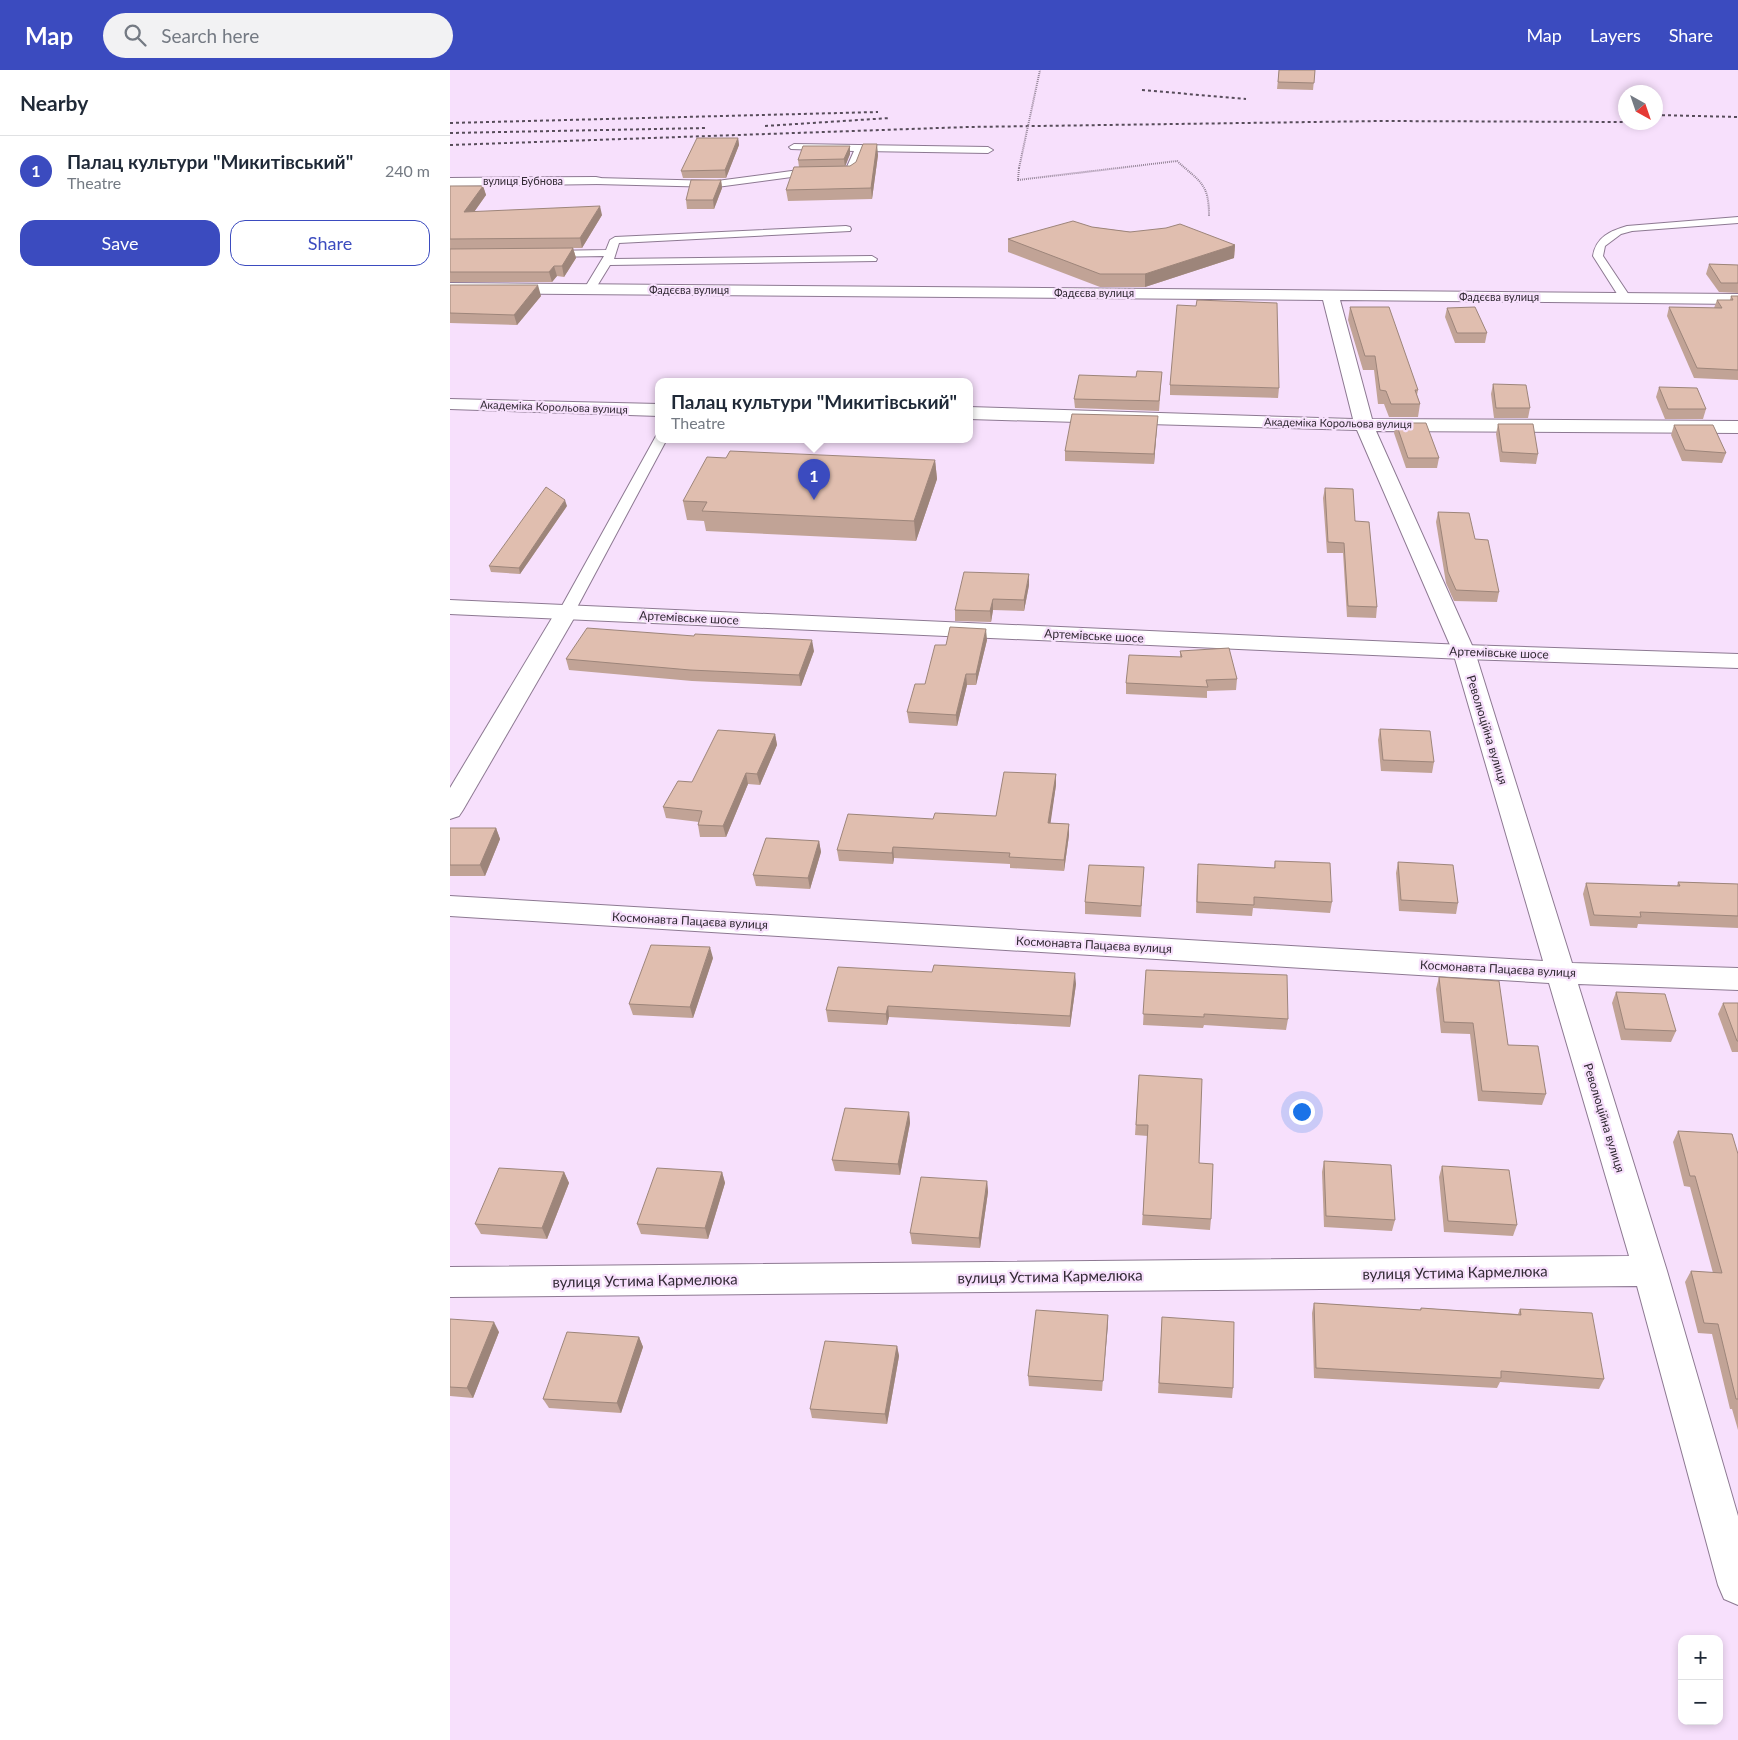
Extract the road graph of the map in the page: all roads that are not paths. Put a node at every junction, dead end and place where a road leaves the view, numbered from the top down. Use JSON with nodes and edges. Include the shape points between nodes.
{"nodes":[{"id":1,"x":794,"y":147,"type":"dead end"},
{"id":2,"x":860,"y":148,"type":"junction"},
{"id":3,"x":988,"y":150,"type":"dead end"},
{"id":4,"x":596,"y":181,"type":"joint"},
{"id":5,"x":450,"y":182,"type":"edge"},
{"id":6,"x":1738,"y":220,"type":"edge"},
{"id":7,"x":846,"y":229,"type":"dead end"},
{"id":8,"x":535,"y":254,"type":"edge"},
{"id":9,"x":609,"y":258,"type":"junction"},
{"id":10,"x":872,"y":259,"type":"dead end"},
{"id":11,"x":450,"y":288,"type":"edge"},
{"id":12,"x":590,"y":289,"type":"junction"},
{"id":13,"x":1330,"y":295,"type":"junction"},
{"id":14,"x":1625,"y":298,"type":"junction"},
{"id":15,"x":1738,"y":299,"type":"edge"},
{"id":16,"x":450,"y":404,"type":"edge"},
{"id":17,"x":655,"y":410,"type":"edge"},
{"id":18,"x":973,"y":412,"type":"edge"},
{"id":19,"x":1364,"y":425,"type":"junction"},
{"id":20,"x":1738,"y":428,"type":"edge"},
{"id":21,"x":658,"y":443,"type":"edge"},
{"id":22,"x":450,"y":607,"type":"edge"},
{"id":23,"x":566,"y":613,"type":"junction"},
{"id":24,"x":1464,"y":652,"type":"junction"},
{"id":25,"x":1738,"y":661,"type":"edge"},
{"id":26,"x":450,"y":810,"type":"edge"},
{"id":27,"x":450,"y":906,"type":"edge"},
{"id":28,"x":1560,"y":973,"type":"junction"},
{"id":29,"x":1738,"y":979,"type":"edge"},
{"id":30,"x":1650,"y":1271,"type":"junction"},
{"id":31,"x":450,"y":1282,"type":"edge"},
{"id":32,"x":1738,"y":1585,"type":"edge"}],
"edges":[{"from":1,"to":2,"type":"lane"},
{"from":2,"to":3,"type":"lane"},
{"from":2,"to":4,"type":"lane","via":[[850,172],[799,173],[717,184]]},
{"from":4,"to":5,"type":"street","name":"вулиця Бубнова"},
{"from":6,"to":14,"type":"lane","via":[[1631,228],[1617,232],[1600,245],[1598,256]]},
{"from":7,"to":9,"type":"lane","via":[[615,240]]},
{"from":8,"to":9,"type":"lane"},
{"from":9,"to":10,"type":"lane"},
{"from":9,"to":12,"type":"lane"},
{"from":11,"to":12,"type":"street","name":"Фадєєва вулиця"},
{"from":12,"to":13,"type":"street","name":"Фадєєва вулиця"},
{"from":13,"to":14,"type":"street","name":"Фадєєва вулиця"},
{"from":13,"to":19,"type":"street","name":"Революційна вулиця"},
{"from":14,"to":15,"type":"street","name":"Фадєєва вулиця"},
{"from":16,"to":17,"type":"street","name":"Академіка Корольова вулиця"},
{"from":18,"to":19,"type":"street","name":"Академіка Корольова вулиця"},
{"from":19,"to":20,"type":"street","name":"Академіка Корольова вулиця"},
{"from":19,"to":24,"type":"street","name":"Революційна вулиця"},
{"from":21,"to":23,"type":"lane"},
{"from":22,"to":23,"type":"street","name":"Артемівське шосе"},
{"from":23,"to":24,"type":"street","name":"Артемівське шосе"},
{"from":23,"to":26,"type":"street"},
{"from":24,"to":25,"type":"street","name":"Артемівське шосе"},
{"from":24,"to":28,"type":"street","name":"Революційна вулиця"},
{"from":27,"to":28,"type":"street","name":"Космонавта Пацаєва вулиця"},
{"from":28,"to":29,"type":"street","name":"Космонавта Пацаєва вулиця"},
{"from":28,"to":30,"type":"street","name":"Революційна вулиця"},
{"from":30,"to":31,"type":"street","name":"вулиця Устима Кармелюка"},
{"from":30,"to":32,"type":"street","name":"Революційна вулиця"}]}
